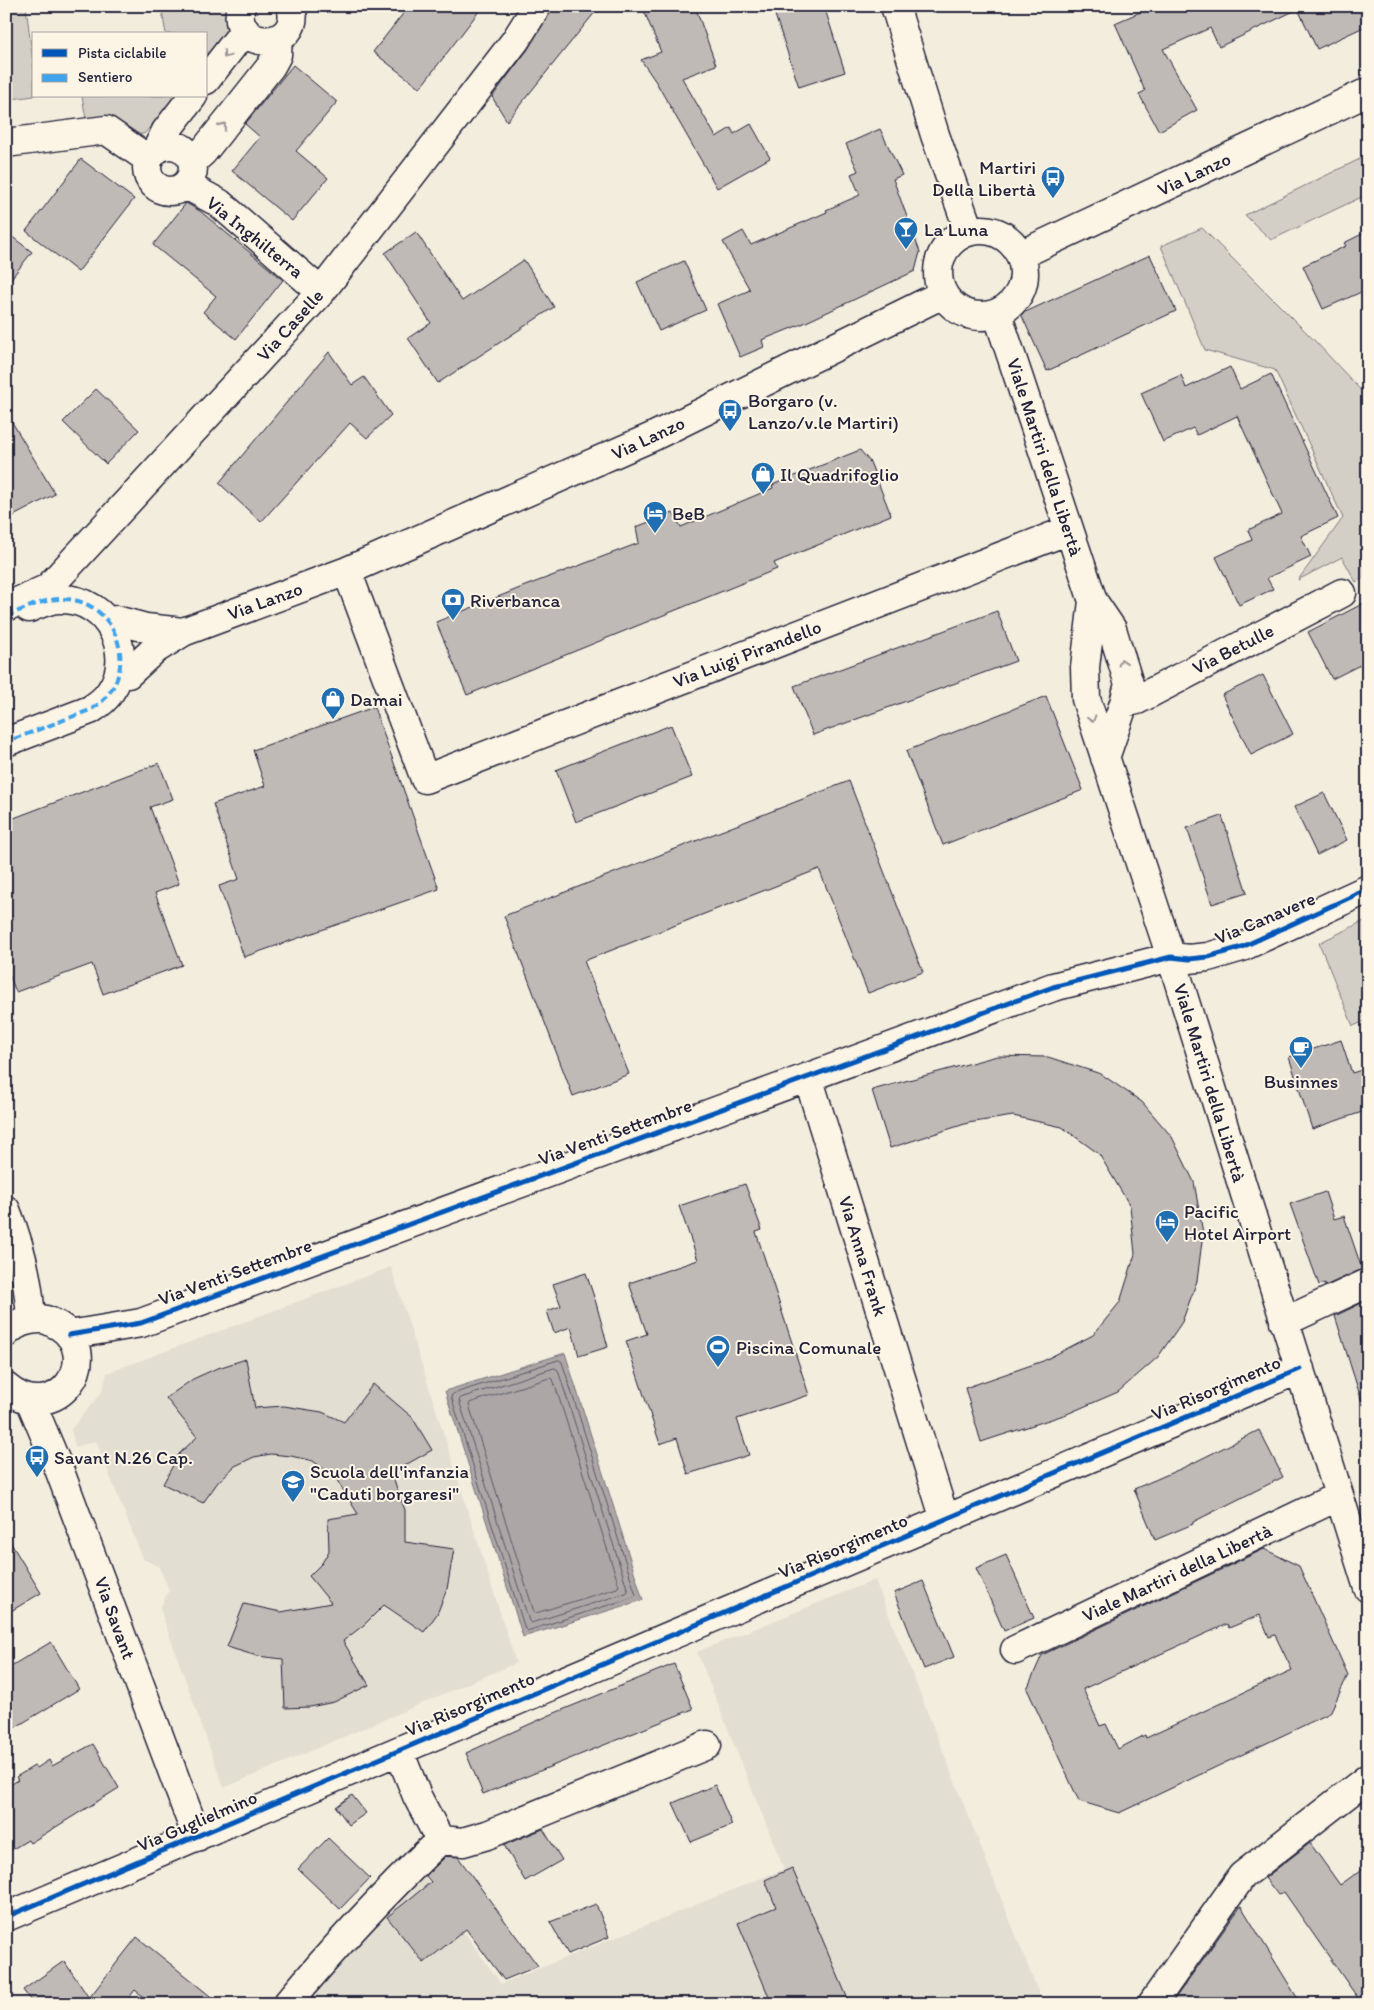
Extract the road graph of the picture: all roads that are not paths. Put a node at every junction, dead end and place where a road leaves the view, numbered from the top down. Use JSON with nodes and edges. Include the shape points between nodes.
{"nodes":[{"id":1,"x":291,"y":6,"type":"edge"},
{"id":2,"x":536,"y":6,"type":"edge"},
{"id":3,"x":895,"y":6,"type":"edge"},
{"id":4,"x":243,"y":18,"type":"edge"},
{"id":5,"x":278,"y":39,"type":"junction"},
{"id":6,"x":208,"y":77,"type":"edge"},
{"id":7,"x":1368,"y":92,"type":"edge"},
{"id":8,"x":192,"y":98,"type":"edge"},
{"id":9,"x":6,"y":143,"type":"edge"},
{"id":10,"x":153,"y":153,"type":"junction"},
{"id":11,"x":190,"y":174,"type":"junction"},
{"id":12,"x":969,"y":231,"type":"junction"},
{"id":13,"x":1020,"y":256,"type":"junction"},
{"id":14,"x":321,"y":292,"type":"junction"},
{"id":15,"x":943,"y":294,"type":"junction"},
{"id":16,"x":997,"y":313,"type":"junction"},
{"id":17,"x":1069,"y":530,"type":"junction"},
{"id":18,"x":347,"y":571,"type":"junction"},
{"id":19,"x":48,"y":588,"type":"junction"},
{"id":20,"x":1342,"y":593,"type":"dead end"},
{"id":21,"x":1093,"y":601,"type":"junction"},
{"id":22,"x":6,"y":607,"type":"edge"},
{"id":23,"x":6,"y":616,"type":"edge"},
{"id":24,"x":116,"y":620,"type":"junction"},
{"id":25,"x":183,"y":632,"type":"junction"},
{"id":26,"x":128,"y":674,"type":"junction"},
{"id":27,"x":1124,"y":703,"type":"junction"},
{"id":28,"x":6,"y":742,"type":"edge"},
{"id":29,"x":6,"y":750,"type":"edge"},
{"id":30,"x":1105,"y":758,"type":"junction"},
{"id":31,"x":1368,"y":890,"type":"edge"},
{"id":32,"x":1171,"y":957,"type":"junction"},
{"id":33,"x":808,"y":1077,"type":"junction"},
{"id":34,"x":6,"y":1210,"type":"edge"},
{"id":35,"x":1368,"y":1283,"type":"edge"},
{"id":36,"x":31,"y":1320,"type":"junction"},
{"id":37,"x":1284,"y":1322,"type":"junction"},
{"id":38,"x":142,"y":1323,"type":"junction"},
{"id":39,"x":6,"y":1333,"type":"edge"},
{"id":40,"x":69,"y":1334,"type":"junction"},
{"id":41,"x":78,"y":1364,"type":"junction"},
{"id":42,"x":1300,"y":1369,"type":"junction"},
{"id":43,"x":6,"y":1387,"type":"edge"},
{"id":44,"x":30,"y":1400,"type":"junction"},
{"id":45,"x":1339,"y":1496,"type":"junction"},
{"id":46,"x":945,"y":1520,"type":"junction"},
{"id":47,"x":1368,"y":1588,"type":"edge"},
{"id":48,"x":1015,"y":1650,"type":"dead end"},
{"id":49,"x":707,"y":1745,"type":"dead end"},
{"id":50,"x":398,"y":1751,"type":"junction"},
{"id":51,"x":1368,"y":1778,"type":"edge"},
{"id":52,"x":197,"y":1837,"type":"junction"},
{"id":53,"x":440,"y":1840,"type":"junction"},
{"id":54,"x":6,"y":1917,"type":"edge"},
{"id":55,"x":287,"y":2004,"type":"edge"},
{"id":56,"x":1152,"y":2004,"type":"edge"}],
"edges":[{"from":1,"to":5,"type":"street","via":[[293,18],[290,26]]},
{"from":2,"to":14,"type":"street","name":"Via Caselle","via":[[515,41]]},
{"from":3,"to":12,"type":"street"},
{"from":4,"to":5,"type":"street","via":[[256,40]]},
{"from":4,"to":6,"type":"street","one_way":true},
{"from":11,"to":5,"type":"street","one_way":true,"via":[[193,161],[271,66],[277,55]]},
{"from":7,"to":13,"type":"street","name":"Via Lanzo"},
{"from":8,"to":10,"type":"street"},
{"from":9,"to":10,"type":"street","via":[[106,130]]},
{"from":10,"to":11,"type":"street","via":[[173,144],[180,146],[191,156]]},
{"from":10,"to":11,"type":"street","via":[[148,175],[157,187],[172,191]]},
{"from":11,"to":14,"type":"street","name":"Via Inghilterra"},
{"from":12,"to":13,"type":"street","via":[[999,234],[1012,243]]},
{"from":12,"to":15,"type":"street","via":[[957,236],[940,256],[938,282]]},
{"from":13,"to":16,"type":"street","via":[[1024,272],[1021,290],[1011,304]]},
{"from":14,"to":19,"type":"street","name":"Via Caselle"},
{"from":15,"to":16,"type":"street","via":[[951,304],[973,316]]},
{"from":15,"to":18,"type":"street","name":"Via Lanzo","via":[[652,438]]},
{"from":16,"to":17,"type":"street","name":"Viale Martiri della Libertà"},
{"from":17,"to":18,"type":"street","name":"Via Luigi Pirandello","via":[[425,779]]},
{"from":17,"to":21,"type":"street","name":"Viale Martiri della Libertà"},
{"from":18,"to":25,"type":"street","name":"Via Lanzo"},
{"from":19,"to":22,"type":"street","name":"Via Caselle"},
{"from":19,"to":24,"type":"street","via":[[90,598]]},
{"from":20,"to":27,"type":"street","name":"Via Betulle","via":[[1137,700]]},
{"from":27,"to":21,"type":"street","name":"Viale Martiri della Libertà","one_way":true,"via":[[1129,684],[1112,629]]},
{"from":21,"to":30,"type":"street","name":"Viale Martiri della Libertà","one_way":true,"via":[[1085,667],[1086,699]]},
{"from":23,"to":28,"type":"street","via":[[48,600],[76,601],[102,614],[118,638],[121,652],[117,679],[102,702],[90,710]]},
{"from":24,"to":25,"type":"street","name":"Via Lanzo","via":[[146,628]]},
{"from":24,"to":26,"type":"street","via":[[128,653]]},
{"from":25,"to":26,"type":"street","name":"Via Lanzo","via":[[154,650]]},
{"from":26,"to":29,"type":"street","via":[[110,710]]},
{"from":27,"to":30,"type":"street","name":"Viale Martiri della Libertà"},
{"from":30,"to":32,"type":"street","name":"Viale Martiri della Libertà"},
{"from":31,"to":32,"type":"street","name":"Via Canavere","via":[[1242,947],[1208,957]]},
{"from":32,"to":33,"type":"street","name":"Via Venti Settembre","via":[[1053,987]]},
{"from":32,"to":37,"type":"street","name":"Viale Martiri della Libertà"},
{"from":33,"to":38,"type":"street","name":"Via Venti Settembre"},
{"from":33,"to":46,"type":"street","name":"Via Anna Frank"},
{"from":34,"to":36,"type":"street","via":[[23,1264]]},
{"from":35,"to":37,"type":"street"},
{"from":36,"to":39,"type":"street","via":[[19,1323]]},
{"from":36,"to":40,"type":"street","via":[[44,1319]]},
{"from":37,"to":42,"type":"street","name":"Viale Martiri della Libertà"},
{"from":38,"to":40,"type":"street","name":"Via Venti Settembre"},
{"from":38,"to":41,"type":"street","name":"Via Venti Settembre"},
{"from":40,"to":41,"type":"street"},
{"from":41,"to":44,"type":"street","via":[[67,1388],[56,1396]]},
{"from":42,"to":45,"type":"street","name":"Viale Martiri della Libertà"},
{"from":42,"to":46,"type":"street","name":"Via Risorgimento"},
{"from":43,"to":44,"type":"street","via":[[17,1396]]},
{"from":44,"to":52,"type":"street","name":"Via Savant"},
{"from":45,"to":47,"type":"street","name":"Viale Martiri della Libertà"},
{"from":45,"to":48,"type":"street","name":"Viale Martiri della Libertà"},
{"from":46,"to":50,"type":"street","name":"Via Risorgimento"},
{"from":49,"to":53,"type":"street","via":[[487,1835],[463,1842]]},
{"from":50,"to":52,"type":"street","name":"Via Guglielmino"},
{"from":50,"to":53,"type":"street","name":"Via Risorgimento"},
{"from":51,"to":56,"type":"street","via":[[1242,1876]]},
{"from":52,"to":54,"type":"street","name":"Via Guglielmino"},
{"from":53,"to":55,"type":"street","via":[[387,1891]]}]}
